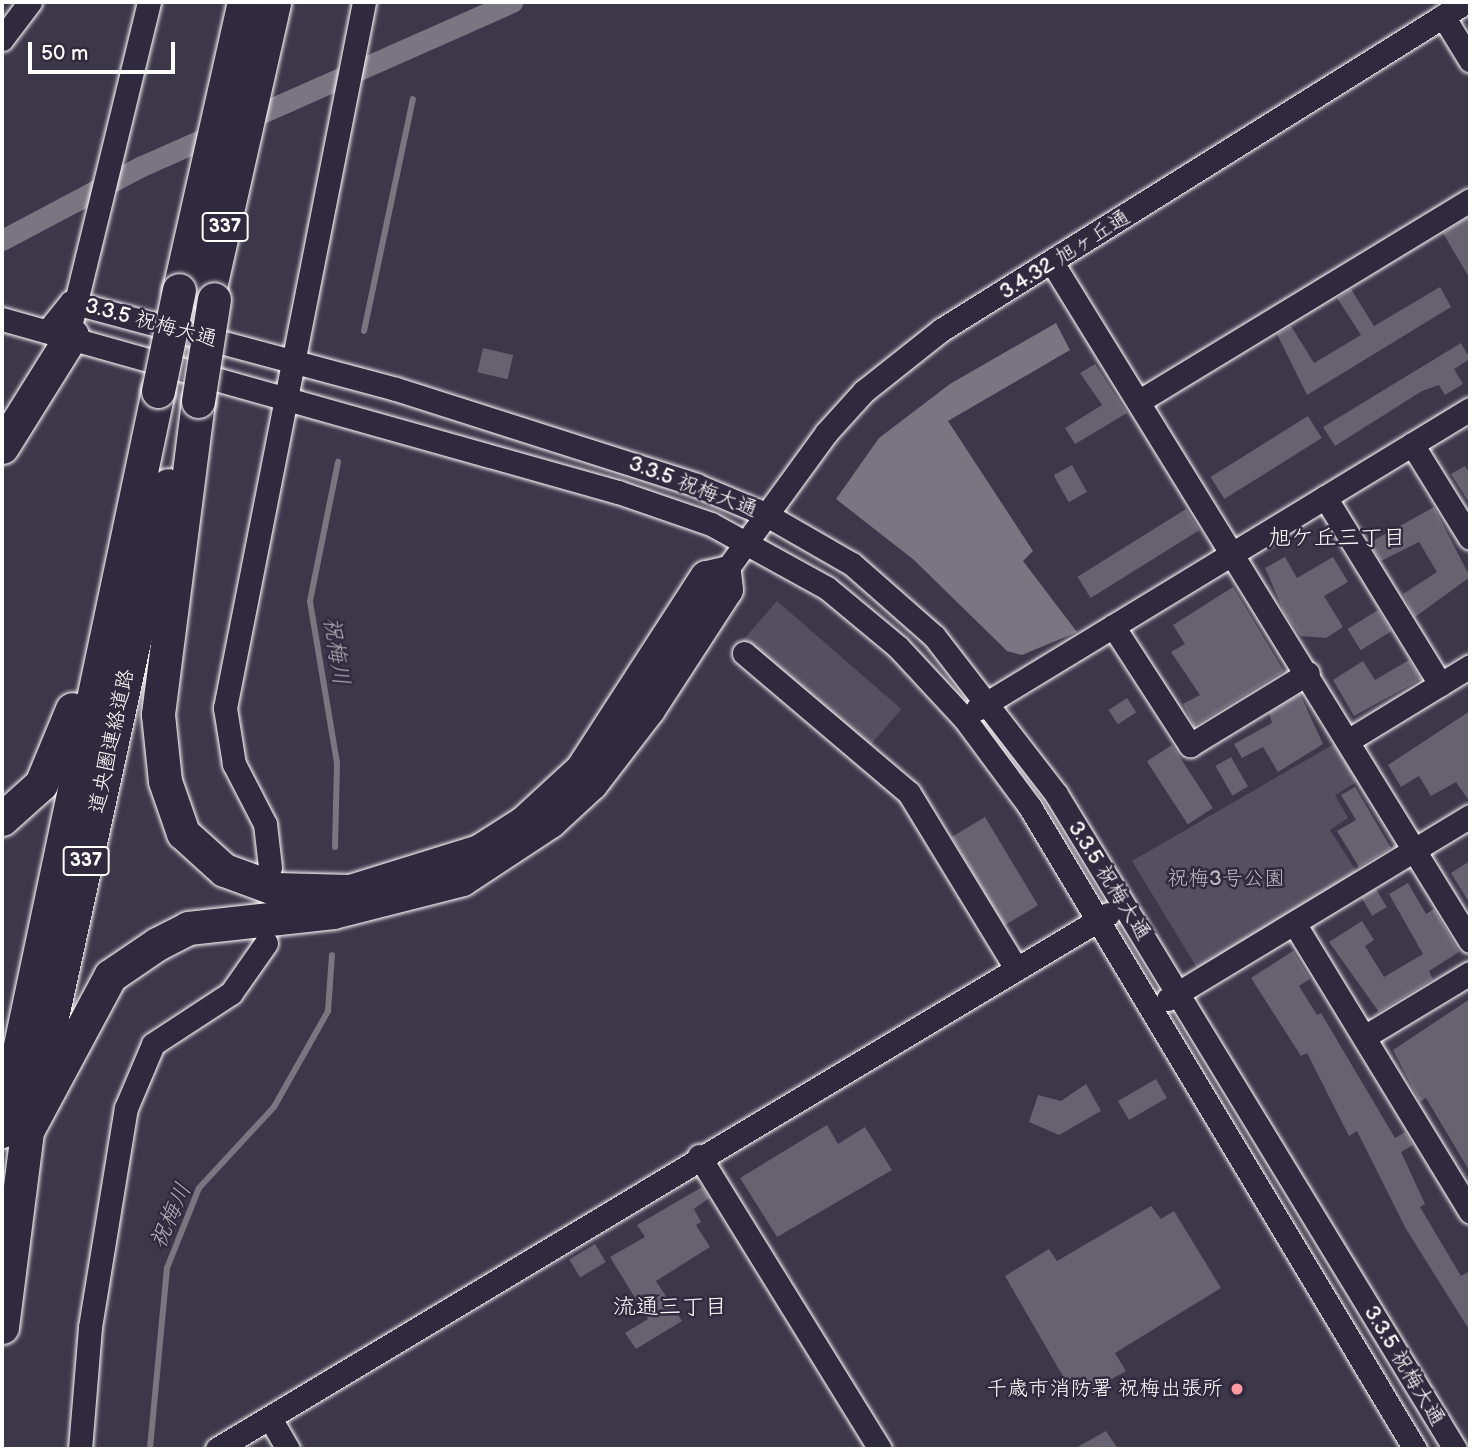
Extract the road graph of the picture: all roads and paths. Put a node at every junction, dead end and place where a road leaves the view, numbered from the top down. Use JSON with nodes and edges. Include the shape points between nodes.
{"nodes":[{"id":1,"x":30,"y":2,"type":"edge"},
{"id":2,"x":149,"y":2,"type":"edge"},
{"id":3,"x":244,"y":2,"type":"edge"},
{"id":4,"x":274,"y":2,"type":"edge"},
{"id":5,"x":364,"y":2,"type":"edge"},
{"id":6,"x":1466,"y":2,"type":"edge"},
{"id":7,"x":1443,"y":16,"type":"junction"},
{"id":8,"x":2,"y":39,"type":"edge"},
{"id":9,"x":1470,"y":60,"type":"edge"},
{"id":10,"x":1470,"y":200,"type":"edge"},
{"id":11,"x":1053,"y":264,"type":"junction"},
{"id":12,"x":200,"y":295,"type":"junction"},
{"id":13,"x":71,"y":302,"type":"junction"},
{"id":14,"x":2,"y":319,"type":"edge"},
{"id":15,"x":61,"y":332,"type":"junction"},
{"id":16,"x":291,"y":360,"type":"junction"},
{"id":17,"x":181,"y":397,"type":"junction"},
{"id":18,"x":281,"y":398,"type":"junction"},
{"id":19,"x":1141,"y":400,"type":"junction"},
{"id":20,"x":2,"y":405,"type":"edge"},
{"id":21,"x":1470,"y":409,"type":"edge"},
{"id":22,"x":1412,"y":444,"type":"junction"},
{"id":23,"x":2,"y":447,"type":"edge"},
{"id":24,"x":1325,"y":497,"type":"junction"},
{"id":25,"x":765,"y":514,"type":"junction"},
{"id":26,"x":1470,"y":538,"type":"edge"},
{"id":27,"x":748,"y":542,"type":"junction"},
{"id":28,"x":1236,"y":551,"type":"junction"},
{"id":29,"x":724,"y":573,"type":"junction"},
{"id":30,"x":1113,"y":626,"type":"junction"},
{"id":31,"x":102,"y":652,"type":"junction"},
{"id":32,"x":744,"y":653,"type":"dead end"},
{"id":33,"x":1470,"y":666,"type":"edge"},
{"id":34,"x":1308,"y":673,"type":"junction"},
{"id":35,"x":1440,"y":684,"type":"junction"},
{"id":36,"x":988,"y":702,"type":"junction"},
{"id":37,"x":964,"y":718,"type":"junction"},
{"id":38,"x":1349,"y":740,"type":"junction"},
{"id":39,"x":1470,"y":816,"type":"edge"},
{"id":40,"x":2,"y":819,"type":"edge"},
{"id":41,"x":1415,"y":849,"type":"junction"},
{"id":42,"x":271,"y":867,"type":"dead end"},
{"id":43,"x":1123,"y":905,"type":"junction"},
{"id":44,"x":1096,"y":921,"type":"junction"},
{"id":45,"x":1294,"y":923,"type":"junction"},
{"id":46,"x":1470,"y":941,"type":"edge"},
{"id":47,"x":266,"y":943,"type":"dead end"},
{"id":48,"x":1016,"y":968,"type":"junction"},
{"id":49,"x":1470,"y":973,"type":"edge"},
{"id":50,"x":1179,"y":993,"type":"junction"},
{"id":51,"x":1152,"y":1009,"type":"junction"},
{"id":52,"x":1364,"y":1037,"type":"junction"},
{"id":53,"x":15,"y":1131,"type":"edge"},
{"id":54,"x":699,"y":1156,"type":"junction"},
{"id":55,"x":1470,"y":1211,"type":"edge"},
{"id":56,"x":2,"y":1327,"type":"edge"},
{"id":57,"x":270,"y":1418,"type":"junction"},
{"id":58,"x":80,"y":1449,"type":"edge"},
{"id":59,"x":217,"y":1449,"type":"edge"},
{"id":60,"x":288,"y":1449,"type":"edge"},
{"id":61,"x":880,"y":1449,"type":"edge"},
{"id":62,"x":1415,"y":1449,"type":"edge"},
{"id":63,"x":1455,"y":1449,"type":"edge"}],
"edges":[{"from":1,"to":8,"type":"street"},
{"from":2,"to":13,"type":"street"},
{"from":3,"to":12,"type":"highway","name":"道央圏連絡道路","number":"337","via":[[206,171]]},
{"from":4,"to":12,"type":"highway","name":"道央圏連絡道路","number":"337","via":[[218,259]]},
{"from":5,"to":16,"type":"street"},
{"from":6,"to":7,"type":"street","name":"3.4.32 旭ヶ丘通"},
{"from":7,"to":9,"type":"street"},
{"from":7,"to":11,"type":"street","name":"3.4.32 旭ヶ丘通"},
{"from":10,"to":19,"type":"street"},
{"from":11,"to":19,"type":"street"},
{"from":11,"to":25,"type":"street","name":"3.4.32 旭ヶ丘通","via":[[942,330],[864,391]]},
{"from":12,"to":17,"type":"highway","name":"道央圏連絡道路","number":"337"},
{"from":13,"to":15,"type":"street"},
{"from":13,"to":16,"type":"street","name":"3.3.5 祝梅大通"},
{"from":14,"to":15,"type":"street","name":"3.3.5 祝梅大通"},
{"from":15,"to":18,"type":"street","name":"3.3.5 祝梅大通"},
{"from":15,"to":20,"type":"highway"},
{"from":15,"to":23,"type":"highway"},
{"from":16,"to":18,"type":"street"},
{"from":16,"to":25,"type":"street","name":"3.3.5 祝梅大通","via":[[618,458]]},
{"from":17,"to":29,"type":"highway","via":[[158,714],[165,781],[183,833],[224,870],[276,888],[350,891],[416,875],[479,851],[523,823],[582,769],[706,577]]},
{"from":17,"to":31,"type":"highway","name":"道央圏連絡道路","number":"337"},
{"from":17,"to":53,"type":"highway","name":"道央圏連絡道路","number":"337"},
{"from":18,"to":27,"type":"street","name":"3.3.5 祝梅大通","via":[[618,492]]},
{"from":18,"to":42,"type":"street","via":[[225,708],[233,764],[265,824]]},
{"from":19,"to":28,"type":"street"},
{"from":21,"to":22,"type":"street"},
{"from":22,"to":24,"type":"street"},
{"from":22,"to":26,"type":"street"},
{"from":24,"to":28,"type":"street"},
{"from":24,"to":35,"type":"street"},
{"from":25,"to":27,"type":"street","name":"3.4.32 旭ヶ丘通"},
{"from":25,"to":36,"type":"street","name":"3.3.5 祝梅大通","via":[[852,564],[934,636]]},
{"from":27,"to":29,"type":"street","name":"3.4.32 旭ヶ丘通"},
{"from":27,"to":37,"type":"street","name":"3.3.5 祝梅大通","via":[[827,588],[898,647]]},
{"from":28,"to":30,"type":"street"},
{"from":28,"to":34,"type":"street"},
{"from":29,"to":53,"type":"highway","via":[[726,589],[648,709],[591,782],[550,821],[462,879],[333,912],[188,928],[157,944],[110,976]]},
{"from":30,"to":34,"type":"street","via":[[1190,745]]},
{"from":30,"to":36,"type":"street"},
{"from":31,"to":40,"type":"highway","number":"337","via":[[78,685],[66,732],[41,784]]},
{"from":31,"to":53,"type":"highway","name":"道央圏連絡道路","number":"337"},
{"from":32,"to":48,"type":"street","via":[[909,793]]},
{"from":33,"to":35,"type":"street"},
{"from":34,"to":38,"type":"street"},
{"from":35,"to":38,"type":"street"},
{"from":36,"to":37,"type":"street"},
{"from":36,"to":43,"type":"street","name":"3.3.5 祝梅大通","via":[[1056,794]]},
{"from":37,"to":44,"type":"street","name":"3.3.5 祝梅大通","via":[[1030,807]]},
{"from":38,"to":41,"type":"street"},
{"from":39,"to":41,"type":"street"},
{"from":41,"to":45,"type":"street"},
{"from":41,"to":46,"type":"street"},
{"from":43,"to":44,"type":"street"},
{"from":43,"to":50,"type":"street","name":"3.3.5 祝梅大通"},
{"from":44,"to":48,"type":"street"},
{"from":44,"to":51,"type":"street","name":"3.3.5 祝梅大通"},
{"from":45,"to":50,"type":"street"},
{"from":45,"to":52,"type":"street"},
{"from":47,"to":58,"type":"street","via":[[231,993],[153,1044],[127,1108],[90,1326]]},
{"from":48,"to":54,"type":"street"},
{"from":49,"to":52,"type":"street"},
{"from":50,"to":51,"type":"street"},
{"from":50,"to":63,"type":"street","name":"3.3.5 祝梅大通"},
{"from":51,"to":62,"type":"street","name":"3.3.5 祝梅大通"},
{"from":52,"to":55,"type":"street"},
{"from":53,"to":56,"type":"highway","name":"道央圏連絡道路","number":"337"},
{"from":54,"to":57,"type":"street"},
{"from":54,"to":61,"type":"street"},
{"from":57,"to":59,"type":"street"},
{"from":57,"to":60,"type":"street"}]}
